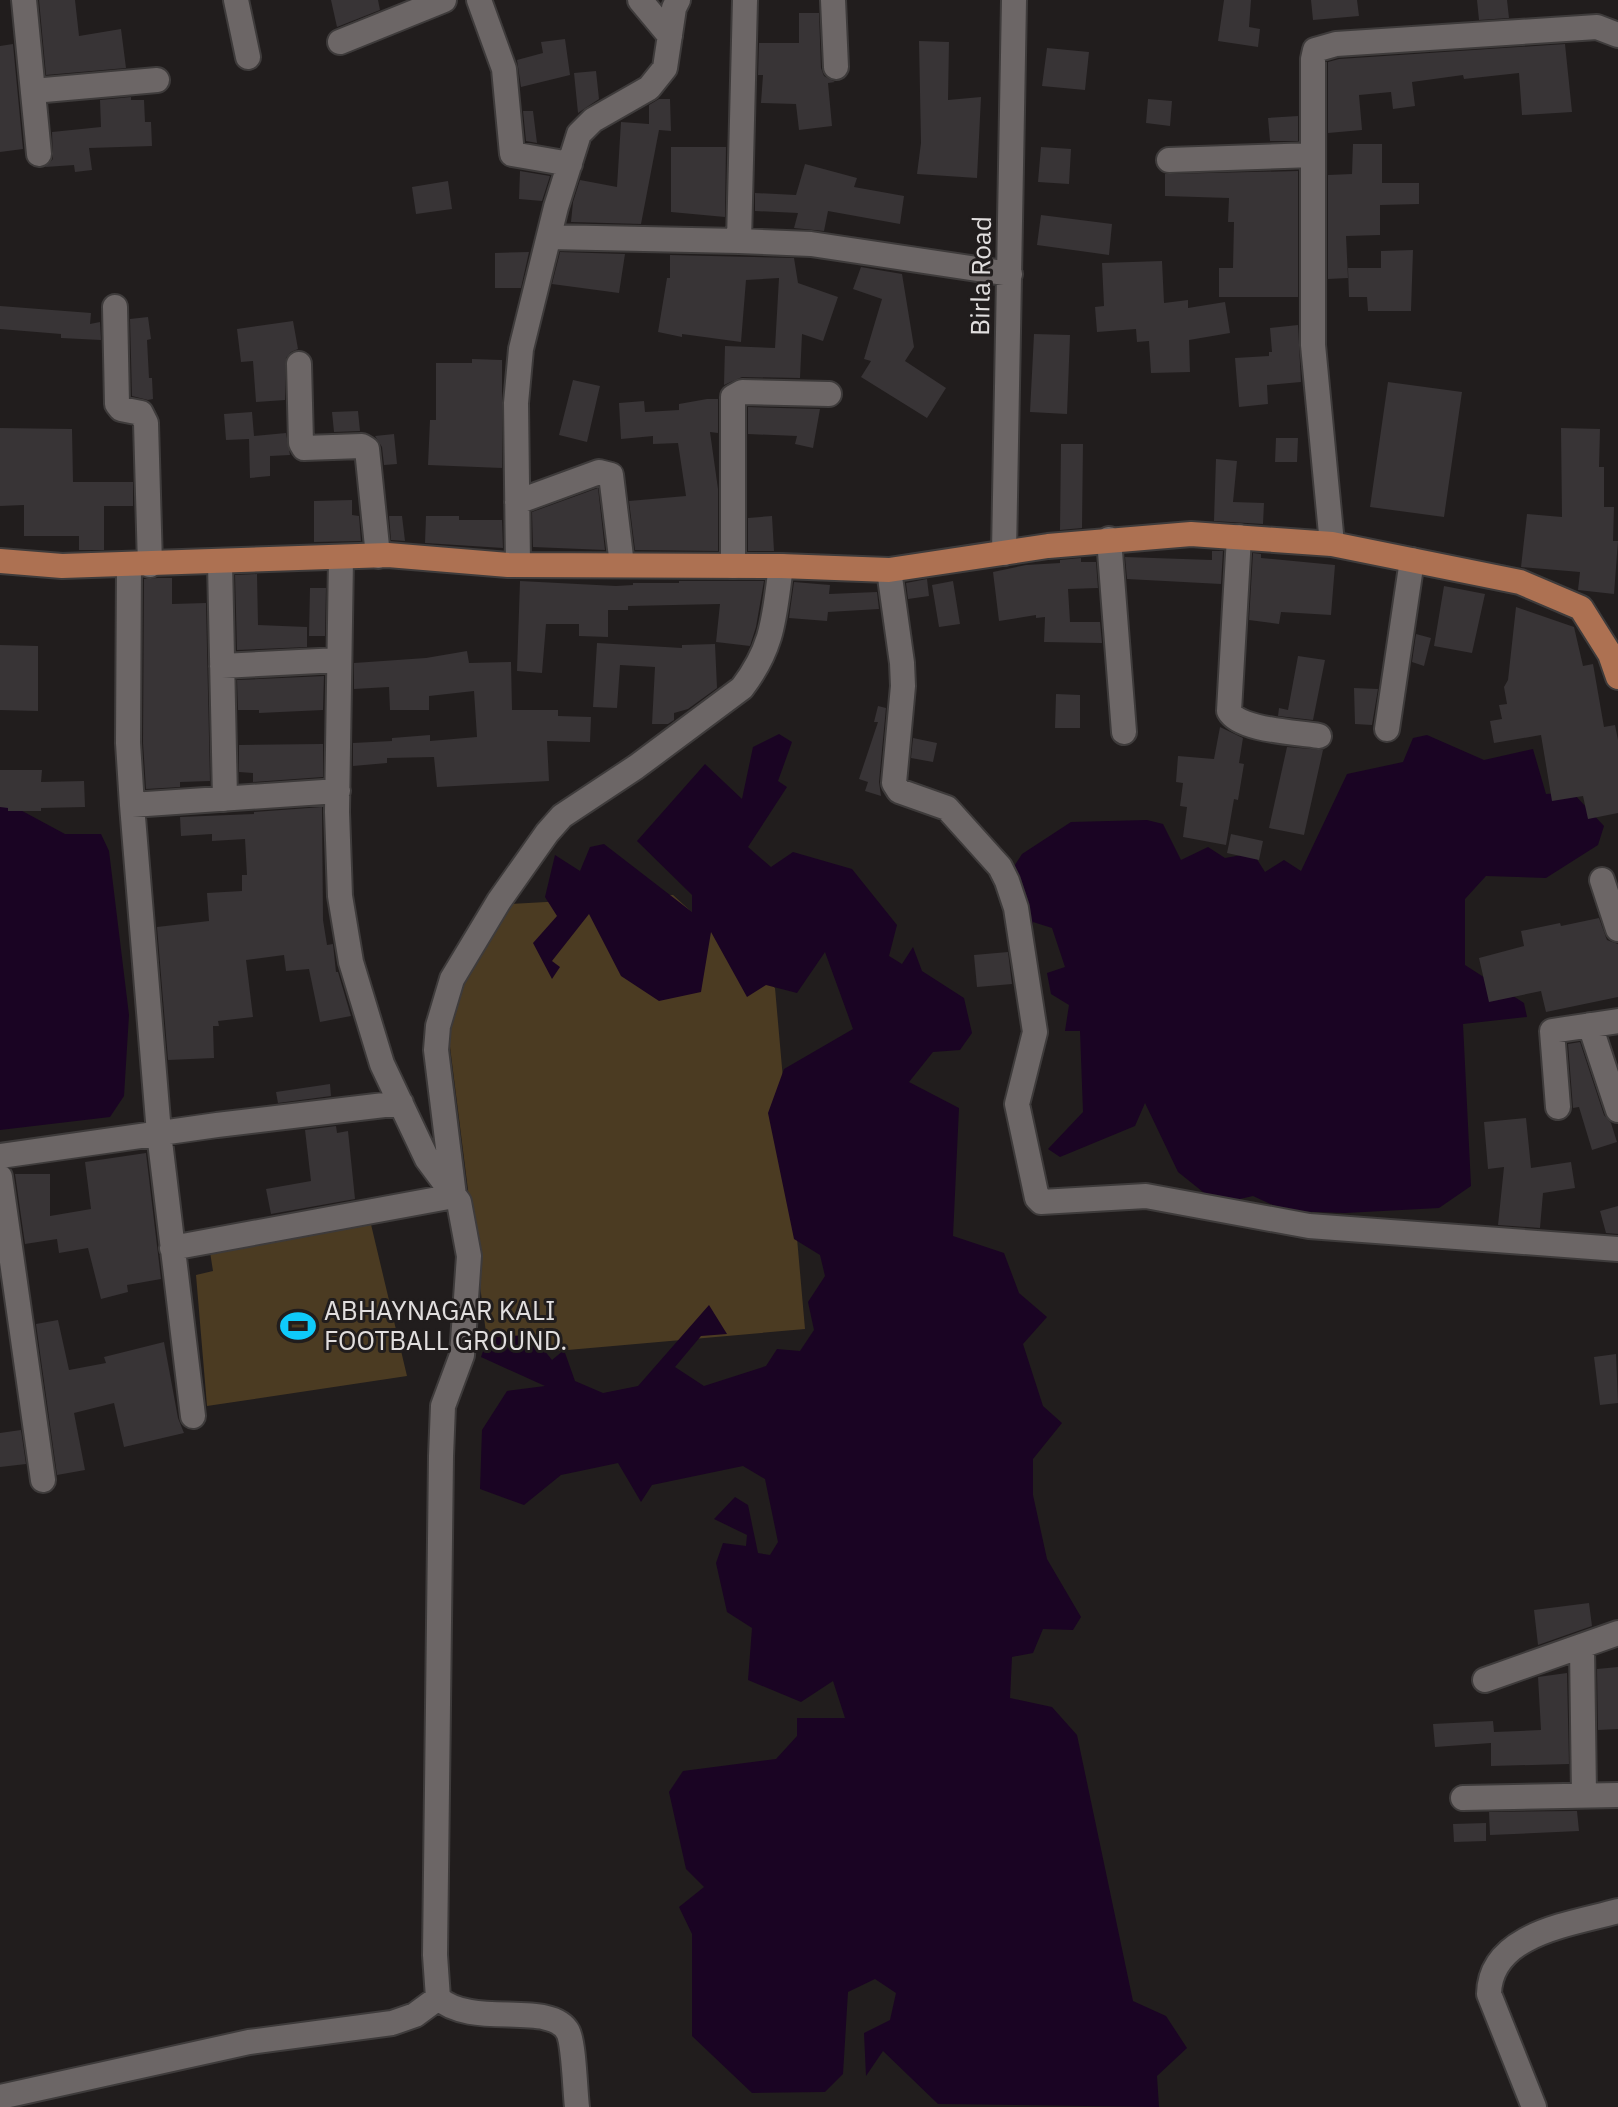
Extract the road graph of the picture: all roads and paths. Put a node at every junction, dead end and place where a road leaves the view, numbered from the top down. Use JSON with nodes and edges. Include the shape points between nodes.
{"nodes":[{"id":1,"x":24,"y":0,"type":"edge"},
{"id":2,"x":236,"y":0,"type":"edge"},
{"id":3,"x":444,"y":0,"type":"edge"},
{"id":4,"x":479,"y":0,"type":"edge"},
{"id":5,"x":640,"y":0,"type":"edge"},
{"id":6,"x":678,"y":0,"type":"edge"},
{"id":7,"x":745,"y":0,"type":"edge"},
{"id":8,"x":833,"y":0,"type":"edge"},
{"id":9,"x":1014,"y":0,"type":"edge"},
{"id":10,"x":1618,"y":35,"type":"edge"},
{"id":11,"x":670,"y":36,"type":"junction"},
{"id":12,"x":340,"y":42,"type":"dead end"},
{"id":13,"x":248,"y":57,"type":"dead end"},
{"id":14,"x":836,"y":67,"type":"dead end"},
{"id":15,"x":157,"y":80,"type":"dead end"},
{"id":16,"x":33,"y":91,"type":"junction"},
{"id":17,"x":39,"y":154,"type":"dead end"},
{"id":18,"x":1313,"y":155,"type":"junction"},
{"id":19,"x":1169,"y":160,"type":"dead end"},
{"id":20,"x":570,"y":164,"type":"junction"},
{"id":21,"x":549,"y":237,"type":"junction"},
{"id":22,"x":739,"y":241,"type":"junction"},
{"id":23,"x":1010,"y":274,"type":"junction"},
{"id":24,"x":115,"y":307,"type":"dead end"},
{"id":25,"x":299,"y":364,"type":"dead end"},
{"id":26,"x":829,"y":394,"type":"dead end"},
{"id":27,"x":517,"y":502,"type":"junction"},
{"id":28,"x":1239,"y":537,"type":"junction"},
{"id":29,"x":1109,"y":539,"type":"junction"},
{"id":30,"x":1332,"y":544,"type":"junction"},
{"id":31,"x":1004,"y":553,"type":"junction"},
{"id":32,"x":378,"y":556,"type":"junction"},
{"id":33,"x":341,"y":558,"type":"junction"},
{"id":34,"x":1412,"y":560,"type":"junction"},
{"id":35,"x":0,"y":561,"type":"edge"},
{"id":36,"x":220,"y":563,"type":"junction"},
{"id":37,"x":518,"y":564,"type":"junction"},
{"id":38,"x":140,"y":565,"type":"junction"},
{"id":39,"x":622,"y":565,"type":"junction"},
{"id":40,"x":733,"y":566,"type":"junction"},
{"id":41,"x":781,"y":566,"type":"junction"},
{"id":42,"x":889,"y":570,"type":"junction"},
{"id":43,"x":1614,"y":653,"type":"edge"},
{"id":44,"x":339,"y":660,"type":"junction"},
{"id":45,"x":222,"y":666,"type":"junction"},
{"id":46,"x":1618,"y":677,"type":"edge"},
{"id":47,"x":1387,"y":729,"type":"dead end"},
{"id":48,"x":1124,"y":732,"type":"dead end"},
{"id":49,"x":1319,"y":736,"type":"dead end"},
{"id":50,"x":338,"y":791,"type":"junction"},
{"id":51,"x":225,"y":799,"type":"junction"},
{"id":52,"x":132,"y":805,"type":"junction"},
{"id":53,"x":1602,"y":880,"type":"dead end"},
{"id":54,"x":1618,"y":929,"type":"edge"},
{"id":55,"x":1618,"y":1021,"type":"edge"},
{"id":56,"x":1590,"y":1025,"type":"junction"},
{"id":57,"x":401,"y":1103,"type":"junction"},
{"id":58,"x":1558,"y":1107,"type":"dead end"},
{"id":59,"x":1618,"y":1110,"type":"edge"},
{"id":60,"x":159,"y":1133,"type":"junction"},
{"id":61,"x":0,"y":1156,"type":"edge"},
{"id":62,"x":0,"y":1177,"type":"edge"},
{"id":63,"x":457,"y":1199,"type":"junction"},
{"id":64,"x":172,"y":1248,"type":"junction"},
{"id":65,"x":1618,"y":1249,"type":"edge"},
{"id":66,"x":10,"y":1315,"type":"edge"},
{"id":67,"x":193,"y":1416,"type":"dead end"},
{"id":68,"x":43,"y":1480,"type":"dead end"},
{"id":69,"x":1618,"y":1633,"type":"edge"},
{"id":70,"x":1582,"y":1647,"type":"junction"},
{"id":71,"x":1485,"y":1680,"type":"dead end"},
{"id":72,"x":1584,"y":1795,"type":"junction"},
{"id":73,"x":1618,"y":1795,"type":"edge"},
{"id":74,"x":1463,"y":1798,"type":"dead end"},
{"id":75,"x":1618,"y":1911,"type":"edge"},
{"id":76,"x":438,"y":1998,"type":"junction"},
{"id":77,"x":0,"y":2097,"type":"edge"},
{"id":78,"x":577,"y":2107,"type":"edge"},
{"id":79,"x":1534,"y":2107,"type":"edge"}],
"edges":[{"from":1,"to":16,"type":"street"},
{"from":2,"to":13,"type":"street"},
{"from":3,"to":12,"type":"street"},
{"from":4,"to":20,"type":"street","via":[[507,82],[512,154]]},
{"from":5,"to":11,"type":"street"},
{"from":6,"to":11,"type":"street"},
{"from":7,"to":22,"type":"street"},
{"from":8,"to":14,"type":"street"},
{"from":9,"to":23,"type":"street","name":"Birla Road"},
{"from":10,"to":18,"type":"street","via":[[1597,27],[1323,45],[1313,59]]},
{"from":11,"to":20,"type":"street","via":[[665,68],[657,80],[585,127]]},
{"from":15,"to":16,"type":"street"},
{"from":16,"to":17,"type":"street"},
{"from":18,"to":19,"type":"street"},
{"from":18,"to":30,"type":"street","via":[[1313,345]]},
{"from":20,"to":21,"type":"street"},
{"from":21,"to":22,"type":"street"},
{"from":21,"to":27,"type":"street","via":[[521,349]]},
{"from":22,"to":23,"type":"street","via":[[811,244]]},
{"from":23,"to":31,"type":"street","name":"Birla Road"},
{"from":24,"to":38,"type":"street","via":[[117,404],[141,413],[146,423]]},
{"from":25,"to":32,"type":"street","via":[[304,448],[367,449]]},
{"from":26,"to":40,"type":"street","via":[[742,392],[733,397]]},
{"from":27,"to":37,"type":"street"},
{"from":27,"to":39,"type":"street","via":[[599,472],[611,475]]},
{"from":28,"to":29,"type":"main road"},
{"from":28,"to":30,"type":"main road"},
{"from":28,"to":49,"type":"street","via":[[1229,711],[1249,725]]},
{"from":29,"to":31,"type":"main road"},
{"from":29,"to":48,"type":"street"},
{"from":30,"to":34,"type":"main road"},
{"from":31,"to":42,"type":"main road"},
{"from":32,"to":33,"type":"main road"},
{"from":32,"to":37,"type":"main road"},
{"from":33,"to":36,"type":"main road"},
{"from":33,"to":44,"type":"street"},
{"from":34,"to":43,"type":"main road","via":[[1520,582],[1581,608]]},
{"from":34,"to":47,"type":"street"},
{"from":35,"to":38,"type":"main road"},
{"from":36,"to":38,"type":"main road"},
{"from":36,"to":45,"type":"street"},
{"from":37,"to":39,"type":"main road"},
{"from":38,"to":52,"type":"street","via":[[128,743]]},
{"from":39,"to":40,"type":"main road"},
{"from":40,"to":41,"type":"main road"},
{"from":41,"to":42,"type":"main road"},
{"from":41,"to":63,"type":"street","via":[[772,634],[742,688],[562,816],[499,901],[452,979],[436,1050]]},
{"from":42,"to":65,"type":"street","via":[[903,686],[894,783],[899,791],[947,808],[1007,881],[1035,1032],[1017,1110],[1041,1202],[1146,1196],[1309,1226]]},
{"from":43,"to":46,"type":"main road"},
{"from":44,"to":45,"type":"street"},
{"from":44,"to":50,"type":"street"},
{"from":45,"to":51,"type":"street"},
{"from":50,"to":51,"type":"street"},
{"from":50,"to":57,"type":"street","via":[[340,896],[351,962],[382,1064]]},
{"from":51,"to":52,"type":"street"},
{"from":52,"to":60,"type":"street"},
{"from":53,"to":54,"type":"street"},
{"from":55,"to":56,"type":"street"},
{"from":56,"to":58,"type":"street","via":[[1551,1034]]},
{"from":56,"to":59,"type":"street"},
{"from":57,"to":60,"type":"street"},
{"from":57,"to":63,"type":"street","via":[[427,1159]]},
{"from":60,"to":61,"type":"street"},
{"from":60,"to":64,"type":"street"},
{"from":62,"to":66,"type":"street"},
{"from":63,"to":64,"type":"street"},
{"from":63,"to":76,"type":"street","via":[[469,1256],[462,1355],[443,1406]]},
{"from":64,"to":67,"type":"street"},
{"from":66,"to":68,"type":"street"},
{"from":69,"to":70,"type":"street"},
{"from":70,"to":71,"type":"street"},
{"from":70,"to":72,"type":"street"},
{"from":72,"to":73,"type":"street"},
{"from":72,"to":74,"type":"street"},
{"from":75,"to":79,"type":"street","via":[[1517,1943],[1493,1969],[1489,1994]]},
{"from":76,"to":77,"type":"street","via":[[392,2023],[249,2042]]},
{"from":76,"to":78,"type":"street","via":[[467,2013],[546,2016],[558,2022],[568,2032]]}]}
